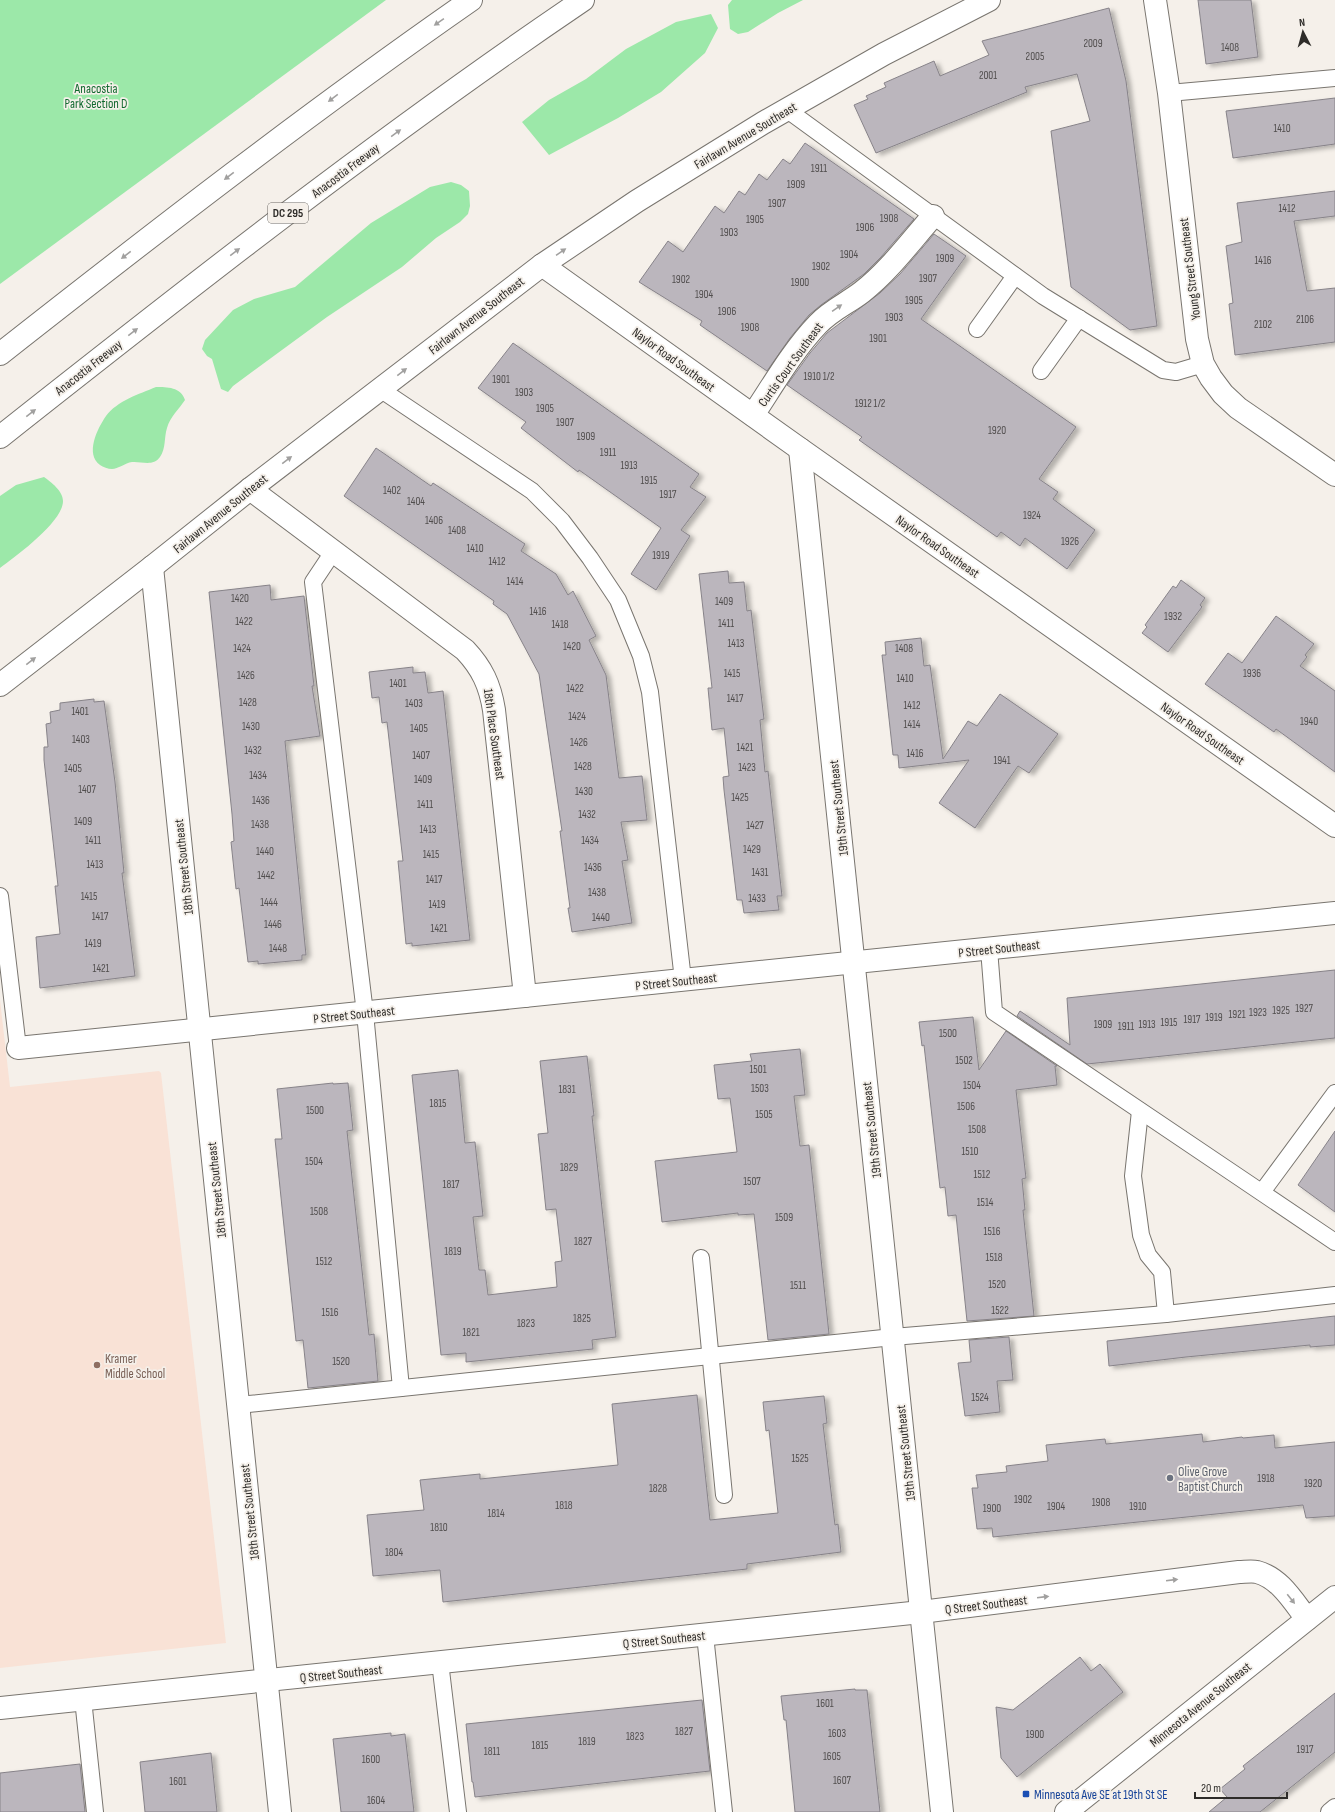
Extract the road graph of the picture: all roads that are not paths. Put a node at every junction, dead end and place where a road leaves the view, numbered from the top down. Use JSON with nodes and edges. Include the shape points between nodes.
{"nodes":[{"id":1,"x":471,"y":0,"type":"edge"},
{"id":2,"x":584,"y":0,"type":"edge"},
{"id":3,"x":989,"y":0,"type":"edge"},
{"id":4,"x":1155,"y":0,"type":"edge"},
{"id":5,"x":1335,"y":78,"type":"edge"},
{"id":6,"x":1169,"y":93,"type":"junction"},
{"id":7,"x":786,"y":109,"type":"junction"},
{"id":8,"x":933,"y":216,"type":"junction"},
{"id":9,"x":542,"y":265,"type":"junction"},
{"id":10,"x":1016,"y":276,"type":"junction"},
{"id":11,"x":1079,"y":318,"type":"junction"},
{"id":12,"x":977,"y":329,"type":"dead end"},
{"id":13,"x":0,"y":354,"type":"edge"},
{"id":14,"x":1203,"y":364,"type":"junction"},
{"id":15,"x":1041,"y":371,"type":"dead end"},
{"id":16,"x":380,"y":389,"type":"junction"},
{"id":17,"x":753,"y":415,"type":"junction"},
{"id":18,"x":0,"y":437,"type":"edge"},
{"id":19,"x":800,"y":449,"type":"junction"},
{"id":20,"x":1335,"y":475,"type":"edge"},
{"id":21,"x":250,"y":489,"type":"junction"},
{"id":22,"x":333,"y":552,"type":"junction"},
{"id":23,"x":152,"y":567,"type":"junction"},
{"id":24,"x":0,"y":685,"type":"edge"},
{"id":25,"x":1335,"y":826,"type":"edge"},
{"id":26,"x":0,"y":896,"type":"edge"},
{"id":27,"x":1335,"y":913,"type":"edge"},
{"id":28,"x":989,"y":949,"type":"junction"},
{"id":29,"x":854,"y":962,"type":"junction"},
{"id":30,"x":683,"y":980,"type":"junction"},
{"id":31,"x":524,"y":996,"type":"junction"},
{"id":32,"x":365,"y":1013,"type":"junction"},
{"id":33,"x":200,"y":1030,"type":"junction"},
{"id":34,"x":18,"y":1048,"type":"joint"},
{"id":35,"x":1335,"y":1093,"type":"edge"},
{"id":36,"x":1140,"y":1111,"type":"junction"},
{"id":37,"x":1262,"y":1192,"type":"junction"},
{"id":38,"x":1335,"y":1242,"type":"edge"},
{"id":39,"x":701,"y":1258,"type":"dead end"},
{"id":40,"x":1335,"y":1294,"type":"edge"},
{"id":41,"x":1166,"y":1314,"type":"junction"},
{"id":42,"x":893,"y":1337,"type":"junction"},
{"id":43,"x":711,"y":1356,"type":"junction"},
{"id":44,"x":401,"y":1388,"type":"junction"},
{"id":45,"x":239,"y":1405,"type":"junction"},
{"id":46,"x":724,"y":1495,"type":"dead end"},
{"id":47,"x":1335,"y":1597,"type":"edge"},
{"id":48,"x":921,"y":1612,"type":"junction"},
{"id":49,"x":1307,"y":1619,"type":"junction"},
{"id":50,"x":705,"y":1635,"type":"junction"},
{"id":51,"x":440,"y":1662,"type":"junction"},
{"id":52,"x":266,"y":1681,"type":"junction"},
{"id":53,"x":83,"y":1699,"type":"junction"},
{"id":54,"x":0,"y":1708,"type":"edge"},
{"id":55,"x":1335,"y":1807,"type":"edge"},
{"id":56,"x":95,"y":1812,"type":"edge"},
{"id":57,"x":280,"y":1812,"type":"edge"},
{"id":58,"x":458,"y":1812,"type":"edge"},
{"id":59,"x":724,"y":1812,"type":"edge"},
{"id":60,"x":942,"y":1812,"type":"edge"},
{"id":61,"x":1066,"y":1812,"type":"edge"},
{"id":62,"x":1329,"y":1812,"type":"edge"}],
"edges":[{"from":1,"to":13,"type":"main road","one_way":true,"via":[[329,101]]},
{"from":18,"to":2,"type":"main road","name":"Anacostia Freeway","number":"DC 295","one_way":true,"via":[[194,283],[462,84]]},
{"from":3,"to":7,"type":"main road","name":"Fairlawn Avenue Southeast","via":[[884,54]]},
{"from":4,"to":6,"type":"main road","name":"Young Street Southeast"},
{"from":5,"to":6,"type":"lane"},
{"from":6,"to":14,"type":"main road","name":"Young Street Southeast","via":[[1197,339]]},
{"from":7,"to":8,"type":"lane"},
{"from":9,"to":7,"type":"main road","name":"Fairlawn Avenue Southeast","one_way":true,"via":[[637,201]]},
{"from":8,"to":10,"type":"lane"},
{"from":17,"to":8,"type":"main road","name":"Curtis Court Southeast","one_way":true,"via":[[818,324],[875,280]]},
{"from":16,"to":9,"type":"main road","name":"Fairlawn Avenue Southeast","one_way":true},
{"from":9,"to":17,"type":"main road","name":"Naylor Road Southeast"},
{"from":10,"to":11,"type":"lane"},
{"from":10,"to":12,"type":"lane"},
{"from":11,"to":14,"type":"lane","via":[[1163,370],[1176,372]]},
{"from":11,"to":15,"type":"lane"},
{"from":14,"to":20,"type":"main road","name":"Young Street Southeast","via":[[1211,378],[1238,408]]},
{"from":21,"to":16,"type":"main road","name":"Fairlawn Avenue Southeast","one_way":true},
{"from":16,"to":30,"type":"lane","via":[[532,491],[562,521],[618,600],[641,656],[650,692]]},
{"from":17,"to":19,"type":"main road","name":"Naylor Road Southeast"},
{"from":19,"to":25,"type":"main road","name":"Naylor Road Southeast"},
{"from":19,"to":29,"type":"main road","name":"19th Street Southeast"},
{"from":21,"to":22,"type":"main road","name":"18th Place Southeast"},
{"from":21,"to":23,"type":"main road","name":"Fairlawn Avenue Southeast"},
{"from":22,"to":31,"type":"main road","name":"18th Place Southeast","via":[[465,650],[477,662],[485,677],[494,710]]},
{"from":22,"to":32,"type":"lane","via":[[313,582]]},
{"from":24,"to":23,"type":"main road","name":"Fairlawn Avenue Southeast","one_way":true},
{"from":23,"to":33,"type":"main road","name":"18th Street Southeast"},
{"from":26,"to":34,"type":"lane"},
{"from":27,"to":28,"type":"main road","name":"P Street Southeast"},
{"from":28,"to":29,"type":"main road","name":"P Street Southeast"},
{"from":28,"to":36,"type":"lane","via":[[994,1012]]},
{"from":29,"to":30,"type":"main road","name":"P Street Southeast"},
{"from":29,"to":42,"type":"main road","name":"19th Street Southeast"},
{"from":30,"to":31,"type":"main road","name":"P Street Southeast"},
{"from":31,"to":32,"type":"main road","name":"P Street Southeast"},
{"from":32,"to":33,"type":"main road","name":"P Street Southeast"},
{"from":32,"to":44,"type":"lane"},
{"from":33,"to":34,"type":"main road","name":"P Street Southeast"},
{"from":33,"to":45,"type":"main road","name":"18th Street Southeast"},
{"from":35,"to":37,"type":"lane"},
{"from":36,"to":37,"type":"lane"},
{"from":36,"to":41,"type":"lane","via":[[1133,1176],[1140,1227],[1148,1255],[1162,1272]]},
{"from":37,"to":38,"type":"lane"},
{"from":39,"to":43,"type":"lane"},
{"from":40,"to":41,"type":"lane"},
{"from":41,"to":42,"type":"lane"},
{"from":42,"to":43,"type":"lane"},
{"from":42,"to":48,"type":"main road","name":"19th Street Southeast"},
{"from":43,"to":44,"type":"lane"},
{"from":43,"to":46,"type":"lane"},
{"from":44,"to":45,"type":"lane"},
{"from":45,"to":52,"type":"main road","name":"18th Street Southeast"},
{"from":47,"to":49,"type":"main road","name":"Minnesota Avenue Southeast"},
{"from":48,"to":49,"type":"main road","name":"Q Street Southeast","one_way":true,"via":[[1238,1572],[1256,1572],[1271,1578],[1282,1587]]},
{"from":48,"to":50,"type":"main road","name":"Q Street Southeast"},
{"from":48,"to":60,"type":"main road","name":"19th Street Southeast"},
{"from":49,"to":61,"type":"main road","name":"Minnesota Avenue Southeast"},
{"from":50,"to":51,"type":"main road","name":"Q Street Southeast"},
{"from":50,"to":59,"type":"lane"},
{"from":51,"to":52,"type":"main road","name":"Q Street Southeast"},
{"from":51,"to":58,"type":"lane"},
{"from":52,"to":53,"type":"main road","name":"Q Street Southeast"},
{"from":52,"to":57,"type":"main road","name":"18th Street Southeast"},
{"from":53,"to":54,"type":"main road","name":"Q Street Southeast"},
{"from":53,"to":56,"type":"lane"},
{"from":55,"to":62,"type":"lane"}]}
